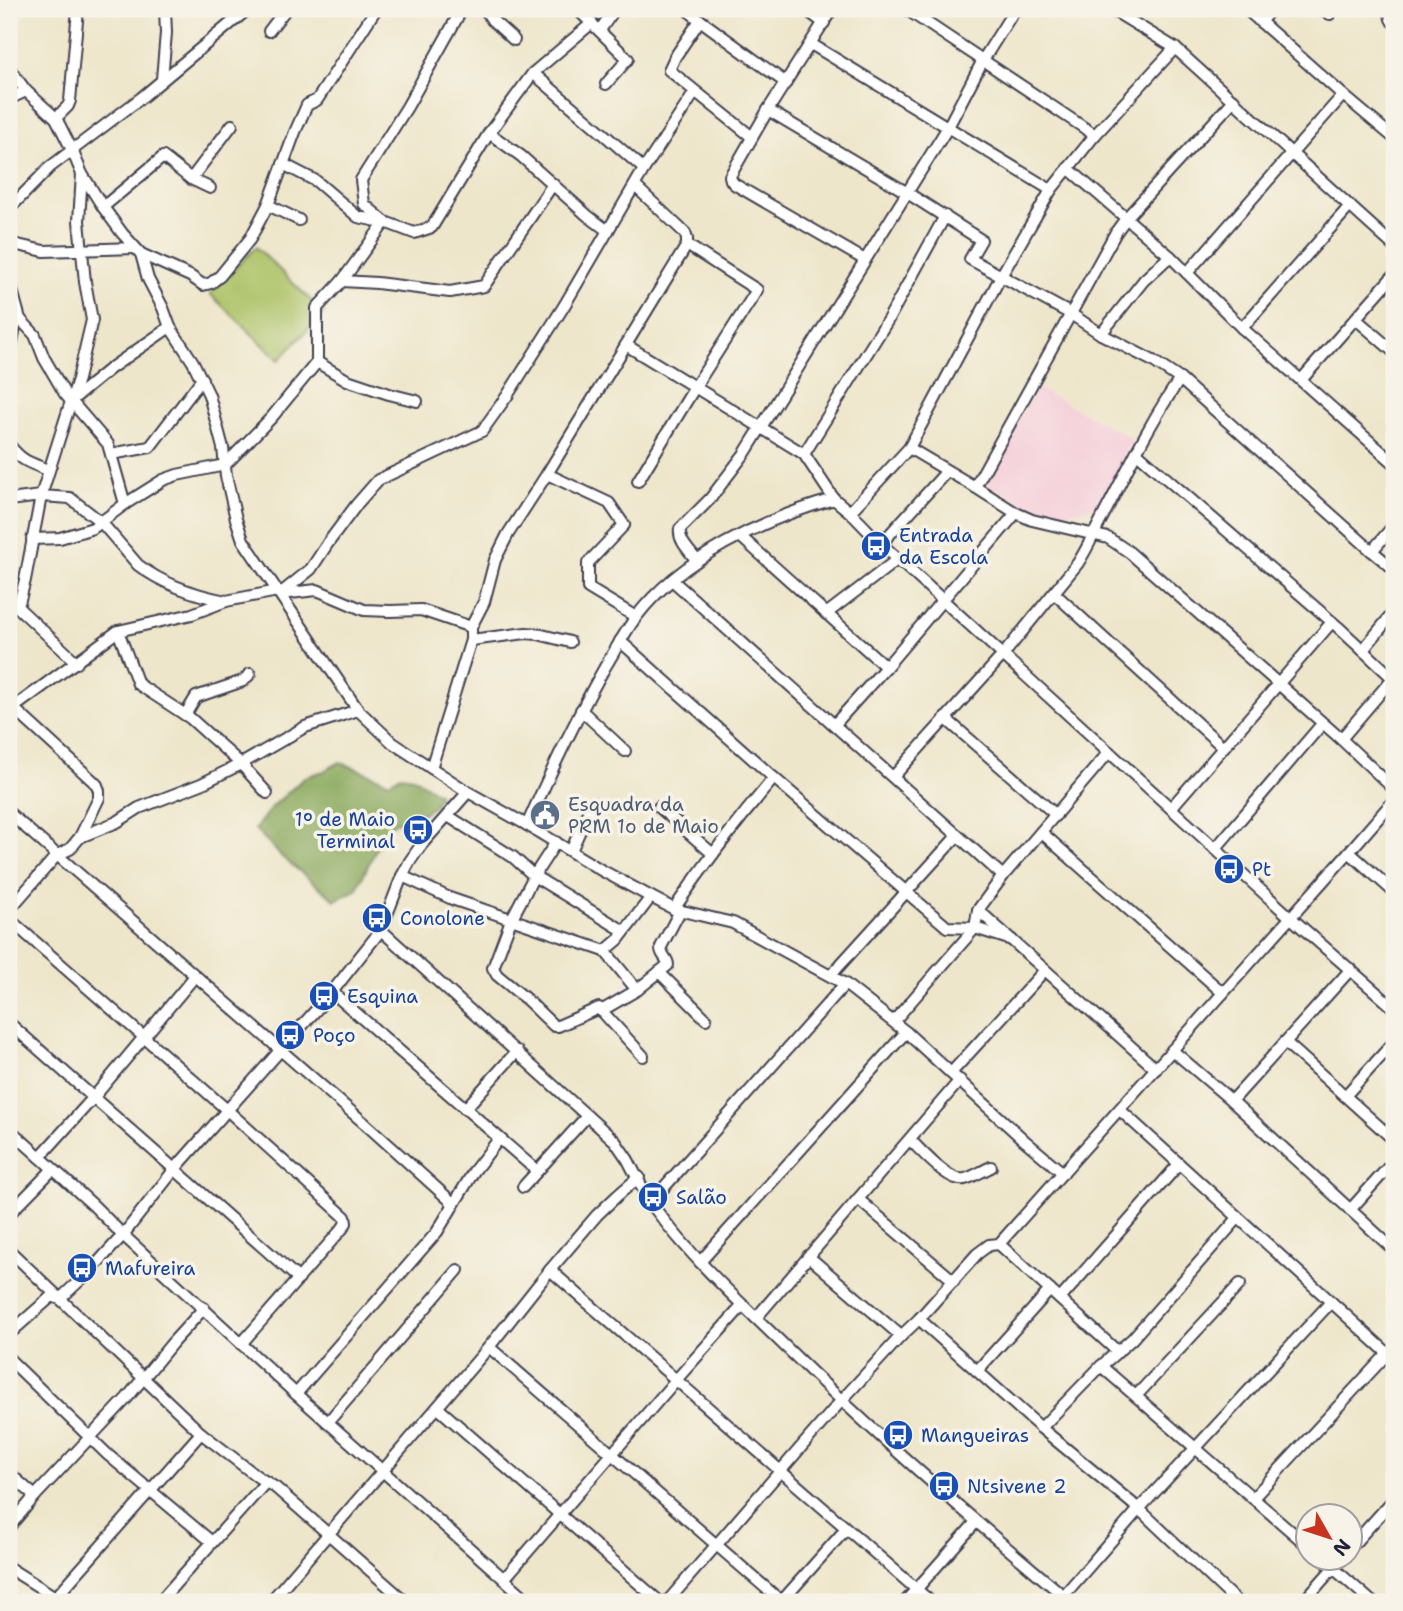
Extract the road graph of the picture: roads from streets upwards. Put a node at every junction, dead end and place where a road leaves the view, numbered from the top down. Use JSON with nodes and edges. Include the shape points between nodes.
{"nodes":[{"id":1,"x":78,"y":9,"type":"edge"},
{"id":2,"x":165,"y":9,"type":"edge"},
{"id":3,"x":248,"y":9,"type":"edge"},
{"id":4,"x":286,"y":9,"type":"edge"},
{"id":5,"x":376,"y":9,"type":"edge"},
{"id":6,"x":462,"y":9,"type":"edge"},
{"id":7,"x":485,"y":9,"type":"edge"},
{"id":8,"x":577,"y":9,"type":"edge"},
{"id":9,"x":615,"y":9,"type":"edge"},
{"id":10,"x":686,"y":9,"type":"edge"},
{"id":11,"x":805,"y":9,"type":"edge"},
{"id":12,"x":832,"y":9,"type":"edge"},
{"id":13,"x":906,"y":9,"type":"edge"},
{"id":14,"x":1015,"y":9,"type":"edge"},
{"id":15,"x":1111,"y":9,"type":"edge"},
{"id":16,"x":1246,"y":9,"type":"edge"},
{"id":17,"x":1271,"y":9,"type":"edge"},
{"id":18,"x":1393,"y":9,"type":"edge"},
{"id":19,"x":919,"y":13,"type":"edge"},
{"id":20,"x":700,"y":20,"type":"junction"},
{"id":21,"x":1260,"y":22,"type":"junction"},
{"id":22,"x":824,"y":23,"type":"junction"},
{"id":23,"x":1394,"y":23,"type":"edge"},
{"id":24,"x":596,"y":27,"type":"junction"},
{"id":25,"x":270,"y":31,"type":"dead end"},
{"id":26,"x":514,"y":40,"type":"dead end"},
{"id":27,"x":811,"y":44,"type":"junction"},
{"id":28,"x":1175,"y":48,"type":"junction"},
{"id":29,"x":983,"y":60,"type":"junction"},
{"id":30,"x":9,"y":68,"type":"edge"},
{"id":31,"x":533,"y":73,"type":"junction"},
{"id":32,"x":162,"y":79,"type":"junction"},
{"id":33,"x":786,"y":83,"type":"junction"},
{"id":34,"x":606,"y":84,"type":"dead end"},
{"id":35,"x":26,"y":91,"type":"junction"},
{"id":36,"x":695,"y":92,"type":"junction"},
{"id":37,"x":1343,"y":95,"type":"junction"},
{"id":38,"x":9,"y":99,"type":"edge"},
{"id":39,"x":1234,"y":100,"type":"junction"},
{"id":40,"x":768,"y":110,"type":"junction"},
{"id":41,"x":56,"y":118,"type":"junction"},
{"id":42,"x":232,"y":125,"type":"dead end"},
{"id":43,"x":947,"y":127,"type":"junction"},
{"id":44,"x":1392,"y":130,"type":"edge"},
{"id":45,"x":489,"y":134,"type":"junction"},
{"id":46,"x":1095,"y":135,"type":"junction"},
{"id":47,"x":752,"y":137,"type":"junction"},
{"id":48,"x":72,"y":150,"type":"junction"},
{"id":49,"x":1291,"y":153,"type":"junction"},
{"id":50,"x":283,"y":164,"type":"junction"},
{"id":51,"x":1068,"y":168,"type":"junction"},
{"id":52,"x":644,"y":169,"type":"junction"},
{"id":53,"x":82,"y":174,"type":"junction"},
{"id":54,"x":191,"y":179,"type":"junction"},
{"id":55,"x":553,"y":184,"type":"junction"},
{"id":56,"x":635,"y":186,"type":"junction"},
{"id":57,"x":209,"y":188,"type":"dead end"},
{"id":58,"x":1051,"y":190,"type":"junction"},
{"id":59,"x":906,"y":192,"type":"junction"},
{"id":60,"x":268,"y":205,"type":"junction"},
{"id":61,"x":1350,"y":206,"type":"junction"},
{"id":62,"x":103,"y":207,"type":"junction"},
{"id":63,"x":9,"y":209,"type":"edge"},
{"id":64,"x":945,"y":216,"type":"junction"},
{"id":65,"x":1127,"y":217,"type":"junction"},
{"id":66,"x":299,"y":220,"type":"dead end"},
{"id":67,"x":385,"y":222,"type":"junction"},
{"id":68,"x":608,"y":231,"type":"junction"},
{"id":69,"x":9,"y":243,"type":"edge"},
{"id":70,"x":687,"y":245,"type":"junction"},
{"id":71,"x":1394,"y":246,"type":"edge"},
{"id":72,"x":82,"y":248,"type":"junction"},
{"id":73,"x":138,"y":251,"type":"junction"},
{"id":74,"x":1170,"y":256,"type":"junction"},
{"id":75,"x":865,"y":260,"type":"junction"},
{"id":76,"x":1187,"y":274,"type":"junction"},
{"id":77,"x":1394,"y":275,"type":"edge"},
{"id":78,"x":1001,"y":276,"type":"junction"},
{"id":79,"x":9,"y":279,"type":"edge"},
{"id":80,"x":342,"y":281,"type":"junction"},
{"id":81,"x":1071,"y":314,"type":"junction"},
{"id":82,"x":20,"y":319,"type":"junction"},
{"id":83,"x":1356,"y":319,"type":"junction"},
{"id":84,"x":170,"y":327,"type":"junction"},
{"id":85,"x":1242,"y":328,"type":"junction"},
{"id":86,"x":1101,"y":334,"type":"junction"},
{"id":87,"x":626,"y":345,"type":"junction"},
{"id":88,"x":1394,"y":352,"type":"edge"},
{"id":89,"x":9,"y":359,"type":"edge"},
{"id":90,"x":317,"y":362,"type":"junction"},
{"id":91,"x":202,"y":379,"type":"junction"},
{"id":92,"x":1180,"y":379,"type":"junction"},
{"id":93,"x":1302,"y":379,"type":"junction"},
{"id":94,"x":695,"y":387,"type":"junction"},
{"id":95,"x":72,"y":400,"type":"junction"},
{"id":96,"x":417,"y":401,"type":"dead end"},
{"id":97,"x":760,"y":428,"type":"junction"},
{"id":98,"x":9,"y":444,"type":"edge"},
{"id":99,"x":909,"y":448,"type":"junction"},
{"id":100,"x":1137,"y":453,"type":"junction"},
{"id":101,"x":111,"y":454,"type":"junction"},
{"id":102,"x":804,"y":454,"type":"junction"},
{"id":103,"x":1394,"y":463,"type":"edge"},
{"id":104,"x":225,"y":465,"type":"junction"},
{"id":105,"x":48,"y":470,"type":"junction"},
{"id":106,"x":947,"y":471,"type":"junction"},
{"id":107,"x":547,"y":474,"type":"junction"},
{"id":108,"x":638,"y":481,"type":"dead end"},
{"id":109,"x":975,"y":487,"type":"junction"},
{"id":110,"x":41,"y":496,"type":"junction"},
{"id":111,"x":834,"y":499,"type":"junction"},
{"id":112,"x":9,"y":500,"type":"edge"},
{"id":113,"x":125,"y":504,"type":"junction"},
{"id":114,"x":850,"y":512,"type":"junction"},
{"id":115,"x":1016,"y":513,"type":"junction"},
{"id":116,"x":101,"y":522,"type":"junction"},
{"id":117,"x":1394,"y":525,"type":"edge"},
{"id":118,"x":1094,"y":533,"type":"junction"},
{"id":119,"x":740,"y":536,"type":"junction"},
{"id":120,"x":32,"y":539,"type":"junction"},
{"id":121,"x":881,"y":544,"type":"junction"},
{"id":122,"x":1372,"y":551,"type":"junction"},
{"id":123,"x":898,"y":559,"type":"junction"},
{"id":124,"x":697,"y":561,"type":"junction"},
{"id":125,"x":1394,"y":569,"type":"edge"},
{"id":126,"x":672,"y":580,"type":"junction"},
{"id":127,"x":279,"y":593,"type":"junction"},
{"id":128,"x":1054,"y":593,"type":"junction"},
{"id":129,"x":943,"y":600,"type":"junction"},
{"id":130,"x":226,"y":601,"type":"junction"},
{"id":131,"x":13,"y":603,"type":"edge"},
{"id":132,"x":1394,"y":612,"type":"edge"},
{"id":133,"x":826,"y":614,"type":"junction"},
{"id":134,"x":636,"y":617,"type":"junction"},
{"id":135,"x":1332,"y":622,"type":"junction"},
{"id":136,"x":471,"y":627,"type":"junction"},
{"id":137,"x":118,"y":631,"type":"junction"},
{"id":138,"x":471,"y":640,"type":"junction"},
{"id":139,"x":620,"y":641,"type":"junction"},
{"id":140,"x":570,"y":642,"type":"dead end"},
{"id":141,"x":1363,"y":650,"type":"junction"},
{"id":142,"x":1003,"y":655,"type":"junction"},
{"id":143,"x":76,"y":663,"type":"junction"},
{"id":144,"x":886,"y":667,"type":"junction"},
{"id":145,"x":250,"y":674,"type":"dead end"},
{"id":146,"x":1394,"y":678,"type":"edge"},
{"id":147,"x":1278,"y":684,"type":"junction"},
{"id":148,"x":10,"y":708,"type":"edge"},
{"id":149,"x":358,"y":710,"type":"junction"},
{"id":150,"x":581,"y":710,"type":"junction"},
{"id":151,"x":185,"y":715,"type":"junction"},
{"id":152,"x":945,"y":718,"type":"junction"},
{"id":153,"x":835,"y":724,"type":"junction"},
{"id":154,"x":1322,"y":724,"type":"junction"},
{"id":155,"x":1341,"y":739,"type":"junction"},
{"id":156,"x":1223,"y":747,"type":"junction"},
{"id":157,"x":625,"y":751,"type":"dead end"},
{"id":158,"x":1110,"y":752,"type":"junction"},
{"id":159,"x":241,"y":764,"type":"junction"},
{"id":160,"x":431,"y":768,"type":"junction"},
{"id":161,"x":893,"y":777,"type":"junction"},
{"id":162,"x":774,"y":778,"type":"junction"},
{"id":163,"x":1394,"y":789,"type":"edge"},
{"id":164,"x":468,"y":792,"type":"junction"},
{"id":165,"x":267,"y":793,"type":"dead end"},
{"id":166,"x":1394,"y":800,"type":"edge"},
{"id":167,"x":592,"y":803,"type":"dead end"},
{"id":168,"x":659,"y":807,"type":"dead end"},
{"id":169,"x":1171,"y":808,"type":"junction"},
{"id":170,"x":9,"y":813,"type":"edge"},
{"id":171,"x":1056,"y":815,"type":"junction"},
{"id":172,"x":447,"y":816,"type":"junction"},
{"id":173,"x":527,"y":825,"type":"junction"},
{"id":174,"x":1041,"y":832,"type":"junction"},
{"id":175,"x":957,"y":836,"type":"junction"},
{"id":176,"x":80,"y":837,"type":"junction"},
{"id":177,"x":556,"y":842,"type":"junction"},
{"id":178,"x":1216,"y":849,"type":"junction"},
{"id":179,"x":571,"y":851,"type":"junction"},
{"id":180,"x":1349,"y":852,"type":"junction"},
{"id":181,"x":713,"y":854,"type":"junction"},
{"id":182,"x":57,"y":855,"type":"junction"},
{"id":183,"x":402,"y":876,"type":"junction"},
{"id":184,"x":534,"y":876,"type":"junction"},
{"id":185,"x":1003,"y":876,"type":"junction"},
{"id":186,"x":905,"y":891,"type":"junction"},
{"id":187,"x":1394,"y":892,"type":"edge"},
{"id":188,"x":651,"y":897,"type":"junction"},
{"id":189,"x":677,"y":910,"type":"junction"},
{"id":190,"x":978,"y":910,"type":"junction"},
{"id":191,"x":9,"y":911,"type":"edge"},
{"id":192,"x":1290,"y":917,"type":"junction"},
{"id":193,"x":9,"y":919,"type":"edge"},
{"id":194,"x":512,"y":919,"type":"junction"},
{"id":195,"x":975,"y":928,"type":"junction"},
{"id":196,"x":382,"y":930,"type":"junction"},
{"id":197,"x":624,"y":931,"type":"junction"},
{"id":198,"x":1012,"y":940,"type":"junction"},
{"id":199,"x":605,"y":951,"type":"junction"},
{"id":200,"x":1351,"y":969,"type":"junction"},
{"id":201,"x":1045,"y":970,"type":"junction"},
{"id":202,"x":659,"y":972,"type":"junction"},
{"id":203,"x":831,"y":975,"type":"junction"},
{"id":204,"x":195,"y":976,"type":"junction"},
{"id":205,"x":845,"y":984,"type":"junction"},
{"id":206,"x":637,"y":990,"type":"junction"},
{"id":207,"x":332,"y":992,"type":"junction"},
{"id":208,"x":1223,"y":993,"type":"junction"},
{"id":209,"x":1394,"y":1008,"type":"edge"},
{"id":210,"x":601,"y":1011,"type":"junction"},
{"id":211,"x":706,"y":1019,"type":"dead end"},
{"id":212,"x":894,"y":1021,"type":"junction"},
{"id":213,"x":9,"y":1023,"type":"edge"},
{"id":214,"x":906,"y":1032,"type":"junction"},
{"id":215,"x":144,"y":1037,"type":"junction"},
{"id":216,"x":1285,"y":1042,"type":"junction"},
{"id":217,"x":1394,"y":1042,"type":"edge"},
{"id":218,"x":279,"y":1050,"type":"junction"},
{"id":219,"x":1172,"y":1050,"type":"junction"},
{"id":220,"x":517,"y":1051,"type":"junction"},
{"id":221,"x":643,"y":1056,"type":"dead end"},
{"id":222,"x":1156,"y":1069,"type":"junction"},
{"id":223,"x":956,"y":1077,"type":"junction"},
{"id":224,"x":1345,"y":1096,"type":"junction"},
{"id":225,"x":94,"y":1097,"type":"junction"},
{"id":226,"x":1232,"y":1101,"type":"junction"},
{"id":227,"x":226,"y":1109,"type":"junction"},
{"id":228,"x":465,"y":1110,"type":"junction"},
{"id":229,"x":1120,"y":1110,"type":"junction"},
{"id":230,"x":587,"y":1116,"type":"junction"},
{"id":231,"x":9,"y":1129,"type":"edge"},
{"id":232,"x":499,"y":1139,"type":"junction"},
{"id":233,"x":910,"y":1140,"type":"junction"},
{"id":234,"x":1394,"y":1140,"type":"edge"},
{"id":235,"x":40,"y":1157,"type":"junction"},
{"id":236,"x":1394,"y":1161,"type":"edge"},
{"id":237,"x":1179,"y":1164,"type":"junction"},
{"id":238,"x":991,"y":1167,"type":"dead end"},
{"id":239,"x":53,"y":1169,"type":"junction"},
{"id":240,"x":174,"y":1170,"type":"junction"},
{"id":241,"x":537,"y":1171,"type":"junction"},
{"id":242,"x":1063,"y":1173,"type":"junction"},
{"id":243,"x":639,"y":1177,"type":"junction"},
{"id":244,"x":523,"y":1187,"type":"dead end"},
{"id":245,"x":858,"y":1199,"type":"junction"},
{"id":246,"x":651,"y":1202,"type":"junction"},
{"id":247,"x":453,"y":1203,"type":"junction"},
{"id":248,"x":1350,"y":1210,"type":"junction"},
{"id":249,"x":9,"y":1214,"type":"edge"},
{"id":250,"x":1238,"y":1218,"type":"junction"},
{"id":251,"x":123,"y":1235,"type":"junction"},
{"id":252,"x":999,"y":1244,"type":"junction"},
{"id":253,"x":9,"y":1250,"type":"edge"},
{"id":254,"x":1394,"y":1250,"type":"edge"},
{"id":255,"x":808,"y":1256,"type":"junction"},
{"id":256,"x":700,"y":1262,"type":"junction"},
{"id":257,"x":458,"y":1270,"type":"dead end"},
{"id":258,"x":550,"y":1270,"type":"junction"},
{"id":259,"x":299,"y":1279,"type":"junction"},
{"id":260,"x":954,"y":1281,"type":"junction"},
{"id":261,"x":1240,"y":1284,"type":"dead end"},
{"id":262,"x":1050,"y":1290,"type":"junction"},
{"id":263,"x":60,"y":1299,"type":"junction"},
{"id":264,"x":1060,"y":1299,"type":"junction"},
{"id":265,"x":1331,"y":1302,"type":"junction"},
{"id":266,"x":743,"y":1305,"type":"junction"},
{"id":267,"x":204,"y":1308,"type":"junction"},
{"id":268,"x":756,"y":1318,"type":"junction"},
{"id":269,"x":919,"y":1319,"type":"junction"},
{"id":270,"x":9,"y":1334,"type":"edge"},
{"id":271,"x":901,"y":1336,"type":"junction"},
{"id":272,"x":241,"y":1343,"type":"junction"},
{"id":273,"x":489,"y":1346,"type":"junction"},
{"id":274,"x":1118,"y":1352,"type":"junction"},
{"id":275,"x":1391,"y":1356,"type":"edge"},
{"id":276,"x":9,"y":1359,"type":"edge"},
{"id":277,"x":1101,"y":1366,"type":"junction"},
{"id":278,"x":977,"y":1371,"type":"junction"},
{"id":279,"x":143,"y":1378,"type":"junction"},
{"id":280,"x":676,"y":1380,"type":"junction"},
{"id":281,"x":296,"y":1394,"type":"junction"},
{"id":282,"x":1136,"y":1396,"type":"junction"},
{"id":283,"x":841,"y":1401,"type":"junction"},
{"id":284,"x":438,"y":1408,"type":"junction"},
{"id":285,"x":328,"y":1422,"type":"junction"},
{"id":286,"x":1041,"y":1428,"type":"junction"},
{"id":287,"x":201,"y":1433,"type":"junction"},
{"id":288,"x":90,"y":1437,"type":"junction"},
{"id":289,"x":1197,"y":1449,"type":"junction"},
{"id":290,"x":612,"y":1454,"type":"junction"},
{"id":291,"x":383,"y":1470,"type":"junction"},
{"id":292,"x":781,"y":1470,"type":"junction"},
{"id":293,"x":9,"y":1473,"type":"edge"},
{"id":294,"x":267,"y":1482,"type":"junction"},
{"id":295,"x":151,"y":1491,"type":"junction"},
{"id":296,"x":35,"y":1496,"type":"junction"},
{"id":297,"x":1253,"y":1498,"type":"junction"},
{"id":298,"x":1394,"y":1499,"type":"edge"},
{"id":299,"x":1139,"y":1509,"type":"junction"},
{"id":300,"x":561,"y":1514,"type":"junction"},
{"id":301,"x":975,"y":1522,"type":"junction"},
{"id":302,"x":9,"y":1527,"type":"edge"},
{"id":303,"x":846,"y":1529,"type":"junction"},
{"id":304,"x":1364,"y":1532,"type":"edge"},
{"id":305,"x":1294,"y":1534,"type":"edge"},
{"id":306,"x":329,"y":1535,"type":"junction"},
{"id":307,"x":212,"y":1542,"type":"junction"},
{"id":308,"x":718,"y":1545,"type":"junction"},
{"id":309,"x":9,"y":1568,"type":"edge"},
{"id":310,"x":1329,"y":1572,"type":"edge"},
{"id":311,"x":1338,"y":1572,"type":"edge"},
{"id":312,"x":504,"y":1579,"type":"junction"},
{"id":313,"x":916,"y":1589,"type":"junction"},
{"id":314,"x":59,"y":1600,"type":"edge"},
{"id":315,"x":1064,"y":1600,"type":"edge"},
{"id":316,"x":275,"y":1601,"type":"edge"},
{"id":317,"x":159,"y":1602,"type":"edge"},
{"id":318,"x":406,"y":1602,"type":"edge"},
{"id":319,"x":530,"y":1602,"type":"edge"},
{"id":320,"x":660,"y":1602,"type":"edge"},
{"id":321,"x":667,"y":1602,"type":"edge"},
{"id":322,"x":781,"y":1602,"type":"edge"},
{"id":323,"x":905,"y":1602,"type":"edge"},
{"id":324,"x":931,"y":1602,"type":"edge"},
{"id":325,"x":1237,"y":1602,"type":"edge"},
{"id":326,"x":1303,"y":1602,"type":"edge"},
{"id":327,"x":1372,"y":1602,"type":"edge"}],
"edges":[{"from":1,"to":41,"type":"street","via":[[70,101]]},
{"from":2,"to":32,"type":"street"},
{"from":3,"to":32,"type":"street"},
{"from":4,"to":25,"type":"street"},
{"from":5,"to":50,"type":"street","via":[[317,100],[307,105]]},
{"from":6,"to":67,"type":"street","via":[[361,180],[364,204]]},
{"from":7,"to":26,"type":"street"},
{"from":8,"to":24,"type":"street"},
{"from":9,"to":24,"type":"street"},
{"from":10,"to":20,"type":"street"},
{"from":11,"to":22,"type":"street"},
{"from":12,"to":22,"type":"street"},
{"from":13,"to":19,"type":"street"},
{"from":14,"to":29,"type":"street"},
{"from":15,"to":28,"type":"street"},
{"from":16,"to":21,"type":"street"},
{"from":17,"to":21,"type":"street"},
{"from":18,"to":23,"type":"street"},
{"from":19,"to":29,"type":"street"},
{"from":20,"to":33,"type":"street"},
{"from":20,"to":36,"type":"street","via":[[669,70]]},
{"from":21,"to":37,"type":"street"},
{"from":22,"to":27,"type":"street"},
{"from":24,"to":31,"type":"street"},
{"from":24,"to":34,"type":"street","via":[[628,59]]},
{"from":27,"to":33,"type":"street"},
{"from":27,"to":43,"type":"street"},
{"from":28,"to":39,"type":"street"},
{"from":28,"to":46,"type":"street"},
{"from":29,"to":43,"type":"street"},
{"from":29,"to":46,"type":"street"},
{"from":30,"to":35,"type":"street"},
{"from":31,"to":45,"type":"street"},
{"from":31,"to":52,"type":"street"},
{"from":32,"to":48,"type":"street"},
{"from":33,"to":40,"type":"street"},
{"from":35,"to":38,"type":"street"},
{"from":35,"to":41,"type":"street"},
{"from":36,"to":47,"type":"street"},
{"from":36,"to":52,"type":"street"},
{"from":37,"to":44,"type":"street"},
{"from":37,"to":49,"type":"street"},
{"from":39,"to":49,"type":"street"},
{"from":39,"to":65,"type":"street"},
{"from":40,"to":47,"type":"street"},
{"from":40,"to":59,"type":"street"},
{"from":41,"to":48,"type":"street"},
{"from":42,"to":54,"type":"street"},
{"from":43,"to":58,"type":"street"},
{"from":43,"to":59,"type":"street"},
{"from":45,"to":55,"type":"street"},
{"from":45,"to":67,"type":"street","via":[[432,227],[414,233]]},
{"from":46,"to":51,"type":"street"},
{"from":47,"to":75,"type":"street","via":[[730,176],[734,184]]},
{"from":48,"to":53,"type":"street"},
{"from":48,"to":63,"type":"street"},
{"from":49,"to":61,"type":"street"},
{"from":49,"to":76,"type":"street"},
{"from":50,"to":60,"type":"street"},
{"from":50,"to":67,"type":"street","via":[[316,181],[358,217]]},
{"from":51,"to":58,"type":"street"},
{"from":51,"to":65,"type":"street"},
{"from":52,"to":56,"type":"street"},
{"from":53,"to":62,"type":"street"},
{"from":53,"to":72,"type":"street"},
{"from":54,"to":57,"type":"street"},
{"from":54,"to":62,"type":"street","via":[[163,157]]},
{"from":55,"to":68,"type":"street"},
{"from":55,"to":80,"type":"street","via":[[484,286],[450,292]]},
{"from":56,"to":68,"type":"street"},
{"from":56,"to":70,"type":"street","via":[[685,233]]},
{"from":58,"to":78,"type":"street"},
{"from":59,"to":64,"type":"street"},
{"from":59,"to":75,"type":"street"},
{"from":60,"to":66,"type":"street"},
{"from":60,"to":73,"type":"street","via":[[250,239],[211,283],[204,285]]},
{"from":61,"to":71,"type":"street"},
{"from":61,"to":85,"type":"street"},
{"from":62,"to":73,"type":"street"},
{"from":64,"to":78,"type":"street","via":[[981,240],[970,260]]},
{"from":64,"to":102,"type":"street"},
{"from":65,"to":74,"type":"street"},
{"from":65,"to":81,"type":"street"},
{"from":67,"to":80,"type":"street"},
{"from":68,"to":127,"type":"street","via":[[482,431],[378,480],[311,569]]},
{"from":69,"to":72,"type":"street","via":[[44,251]]},
{"from":70,"to":87,"type":"street"},
{"from":70,"to":94,"type":"street","via":[[757,290]]},
{"from":72,"to":73,"type":"street"},
{"from":72,"to":95,"type":"street","via":[[92,320]]},
{"from":73,"to":84,"type":"street"},
{"from":74,"to":76,"type":"street"},
{"from":74,"to":86,"type":"street","via":[[1144,280]]},
{"from":75,"to":97,"type":"street"},
{"from":76,"to":85,"type":"street"},
{"from":77,"to":83,"type":"street"},
{"from":78,"to":81,"type":"street"},
{"from":78,"to":99,"type":"street"},
{"from":79,"to":82,"type":"street"},
{"from":80,"to":90,"type":"street","via":[[317,308]]},
{"from":81,"to":86,"type":"street"},
{"from":81,"to":109,"type":"street"},
{"from":82,"to":89,"type":"street"},
{"from":82,"to":95,"type":"street","via":[[35,335],[44,358]]},
{"from":83,"to":88,"type":"street"},
{"from":83,"to":93,"type":"street"},
{"from":84,"to":91,"type":"street"},
{"from":84,"to":95,"type":"street"},
{"from":85,"to":93,"type":"street"},
{"from":86,"to":92,"type":"street"},
{"from":87,"to":94,"type":"street"},
{"from":87,"to":107,"type":"street"},
{"from":90,"to":96,"type":"street","via":[[347,380]]},
{"from":90,"to":104,"type":"street"},
{"from":91,"to":101,"type":"street","via":[[150,447]]},
{"from":91,"to":104,"type":"street"},
{"from":92,"to":100,"type":"street"},
{"from":92,"to":122,"type":"street"},
{"from":93,"to":103,"type":"street"},
{"from":94,"to":97,"type":"street"},
{"from":94,"to":108,"type":"street"},
{"from":95,"to":101,"type":"street"},
{"from":95,"to":105,"type":"street"},
{"from":97,"to":102,"type":"street"},
{"from":97,"to":124,"type":"street","via":[[710,499],[680,528],[681,540]]},
{"from":98,"to":105,"type":"street","via":[[23,460]]},
{"from":99,"to":106,"type":"street"},
{"from":99,"to":114,"type":"street"},
{"from":100,"to":118,"type":"street"},
{"from":100,"to":135,"type":"street"},
{"from":101,"to":113,"type":"street"},
{"from":102,"to":111,"type":"street"},
{"from":104,"to":113,"type":"street","via":[[163,480]]},
{"from":104,"to":127,"type":"street","via":[[243,540]]},
{"from":105,"to":110,"type":"street"},
{"from":106,"to":109,"type":"street"},
{"from":106,"to":121,"type":"street"},
{"from":107,"to":134,"type":"street","via":[[609,503],[624,525],[588,563],[589,589]]},
{"from":107,"to":136,"type":"street","via":[[495,560],[484,602]]},
{"from":109,"to":115,"type":"street"},
{"from":110,"to":112,"type":"street"},
{"from":110,"to":116,"type":"street","via":[[70,498]]},
{"from":110,"to":120,"type":"street"},
{"from":111,"to":114,"type":"street"},
{"from":111,"to":119,"type":"street"},
{"from":113,"to":116,"type":"street"},
{"from":114,"to":121,"type":"street"},
{"from":115,"to":118,"type":"street"},
{"from":115,"to":129,"type":"street"},
{"from":116,"to":120,"type":"street","via":[[60,538]]},
{"from":116,"to":130,"type":"street","via":[[145,571],[185,591]]},
{"from":117,"to":122,"type":"street"},
{"from":118,"to":128,"type":"street"},
{"from":118,"to":147,"type":"street","via":[[1129,552]]},
{"from":119,"to":124,"type":"street"},
{"from":119,"to":133,"type":"street"},
{"from":120,"to":131,"type":"street","via":[[25,580]]},
{"from":121,"to":123,"type":"street"},
{"from":122,"to":125,"type":"street"},
{"from":123,"to":129,"type":"street"},
{"from":123,"to":133,"type":"street"},
{"from":124,"to":126,"type":"street"},
{"from":126,"to":134,"type":"street"},
{"from":126,"to":153,"type":"street"},
{"from":127,"to":130,"type":"street"},
{"from":127,"to":136,"type":"street","via":[[317,590],[363,610],[421,610]]},
{"from":127,"to":149,"type":"street"},
{"from":128,"to":142,"type":"street"},
{"from":128,"to":156,"type":"street"},
{"from":129,"to":142,"type":"street"},
{"from":129,"to":144,"type":"street"},
{"from":130,"to":137,"type":"street"},
{"from":131,"to":143,"type":"street"},
{"from":132,"to":141,"type":"street"},
{"from":133,"to":144,"type":"street"},
{"from":134,"to":139,"type":"street"},
{"from":135,"to":141,"type":"street"},
{"from":135,"to":147,"type":"street"},
{"from":136,"to":138,"type":"street"},
{"from":137,"to":143,"type":"street"},
{"from":137,"to":151,"type":"street","via":[[138,684]]},
{"from":138,"to":140,"type":"street","via":[[526,633]]},
{"from":138,"to":160,"type":"street"},
{"from":139,"to":150,"type":"street"},
{"from":139,"to":162,"type":"street"},
{"from":141,"to":146,"type":"street"},
{"from":142,"to":152,"type":"street"},
{"from":142,"to":158,"type":"street"},
{"from":143,"to":148,"type":"street"},
{"from":144,"to":153,"type":"street"},
{"from":145,"to":151,"type":"street","via":[[243,681],[197,697]]},
{"from":146,"to":155,"type":"street"},
{"from":147,"to":154,"type":"street"},
{"from":147,"to":156,"type":"street"},
{"from":148,"to":176,"type":"street","via":[[97,785],[99,798]]},
{"from":149,"to":159,"type":"street","via":[[305,727]]},
{"from":149,"to":160,"type":"street","via":[[393,743]]},
{"from":150,"to":157,"type":"street"},
{"from":150,"to":173,"type":"street"},
{"from":151,"to":159,"type":"street"},
{"from":152,"to":161,"type":"street"},
{"from":152,"to":171,"type":"street"},
{"from":153,"to":161,"type":"street"},
{"from":154,"to":155,"type":"street"},
{"from":154,"to":178,"type":"street"},
{"from":155,"to":163,"type":"street"},
{"from":156,"to":169,"type":"street"},
{"from":158,"to":169,"type":"street"},
{"from":158,"to":171,"type":"street"},
{"from":159,"to":165,"type":"street"},
{"from":159,"to":176,"type":"street"},
{"from":160,"to":164,"type":"street"},
{"from":161,"to":175,"type":"street"},
{"from":162,"to":181,"type":"street"},
{"from":162,"to":186,"type":"street"},
{"from":164,"to":172,"type":"street"},
{"from":164,"to":173,"type":"street"},
{"from":166,"to":180,"type":"street"},
{"from":167,"to":179,"type":"street"},
{"from":168,"to":181,"type":"street"},
{"from":169,"to":178,"type":"street"},
{"from":170,"to":182,"type":"street"},
{"from":171,"to":174,"type":"street"},
{"from":172,"to":183,"type":"street"},
{"from":172,"to":184,"type":"street","via":[[513,857]]},
{"from":173,"to":177,"type":"street"},
{"from":174,"to":185,"type":"street"},
{"from":174,"to":208,"type":"street"},
{"from":175,"to":185,"type":"street"},
{"from":175,"to":186,"type":"street"},
{"from":176,"to":182,"type":"street"},
{"from":177,"to":179,"type":"street"},
{"from":177,"to":184,"type":"street"},
{"from":178,"to":192,"type":"street"},
{"from":179,"to":188,"type":"street"},
{"from":180,"to":187,"type":"street"},
{"from":180,"to":192,"type":"street"},
{"from":181,"to":189,"type":"street"},
{"from":182,"to":191,"type":"street"},
{"from":182,"to":204,"type":"street"},
{"from":183,"to":194,"type":"street"},
{"from":183,"to":196,"type":"street"},
{"from":184,"to":194,"type":"street"},
{"from":184,"to":197,"type":"street"},
{"from":185,"to":190,"type":"street"},
{"from":186,"to":195,"type":"street","via":[[947,927]]},
{"from":186,"to":203,"type":"street"},
{"from":188,"to":189,"type":"street"},
{"from":188,"to":197,"type":"street"},
{"from":189,"to":202,"type":"street","via":[[660,947],[668,965]]},
{"from":189,"to":203,"type":"street","via":[[733,923]]},
{"from":190,"to":195,"type":"street"},
{"from":190,"to":198,"type":"street"},
{"from":192,"to":200,"type":"street"},
{"from":192,"to":208,"type":"street"},
{"from":193,"to":215,"type":"street"},
{"from":194,"to":199,"type":"street"},
{"from":194,"to":210,"type":"street","via":[[492,968],[497,975],[554,1026]]},
{"from":195,"to":198,"type":"street"},
{"from":195,"to":212,"type":"street"},
{"from":196,"to":207,"type":"street"},
{"from":196,"to":220,"type":"street"},
{"from":197,"to":199,"type":"street"},
{"from":198,"to":201,"type":"street"},
{"from":199,"to":206,"type":"street"},
{"from":200,"to":209,"type":"street"},
{"from":200,"to":216,"type":"street"},
{"from":201,"to":222,"type":"street"},
{"from":201,"to":223,"type":"street"},
{"from":202,"to":206,"type":"street"},
{"from":202,"to":211,"type":"street"},
{"from":203,"to":205,"type":"street"},
{"from":204,"to":215,"type":"street"},
{"from":204,"to":218,"type":"street"},
{"from":205,"to":212,"type":"street"},
{"from":205,"to":246,"type":"street"},
{"from":206,"to":210,"type":"street"},
{"from":207,"to":218,"type":"street"},
{"from":207,"to":228,"type":"street"},
{"from":208,"to":219,"type":"street"},
{"from":210,"to":221,"type":"street"},
{"from":212,"to":214,"type":"street"},
{"from":213,"to":225,"type":"street"},
{"from":214,"to":223,"type":"street"},
{"from":214,"to":256,"type":"street"},
{"from":215,"to":225,"type":"street"},
{"from":215,"to":227,"type":"street"},
{"from":216,"to":224,"type":"street"},
{"from":216,"to":226,"type":"street"},
{"from":217,"to":224,"type":"street"},
{"from":218,"to":227,"type":"street"},
{"from":218,"to":247,"type":"street"},
{"from":219,"to":222,"type":"street"},
{"from":219,"to":226,"type":"street"},
{"from":220,"to":228,"type":"street"},
{"from":220,"to":230,"type":"street"},
{"from":222,"to":229,"type":"street"},
{"from":223,"to":233,"type":"street"},
{"from":223,"to":242,"type":"street"},
{"from":224,"to":234,"type":"street"},
{"from":225,"to":235,"type":"street"},
{"from":225,"to":240,"type":"street"},
{"from":226,"to":248,"type":"street"},
{"from":227,"to":240,"type":"street"},
{"from":227,"to":259,"type":"street","via":[[345,1217],[346,1223]]},
{"from":228,"to":232,"type":"street"},
{"from":229,"to":237,"type":"street"},
{"from":229,"to":242,"type":"street"},
{"from":230,"to":241,"type":"street"},
{"from":230,"to":243,"type":"street","via":[[614,1141]]},
{"from":231,"to":235,"type":"street"},
{"from":232,"to":241,"type":"street"},
{"from":232,"to":247,"type":"street"},
{"from":233,"to":238,"type":"street","via":[[955,1180]]},
{"from":233,"to":245,"type":"street"},
{"from":235,"to":239,"type":"street"},
{"from":236,"to":248,"type":"street"},
{"from":237,"to":250,"type":"street"},
{"from":237,"to":264,"type":"street"},
{"from":239,"to":249,"type":"street"},
{"from":239,"to":251,"type":"street"},
{"from":240,"to":251,"type":"street"},
{"from":240,"to":259,"type":"street"},
{"from":241,"to":244,"type":"street"},
{"from":242,"to":252,"type":"street"},
{"from":243,"to":246,"type":"street"},
{"from":243,"to":258,"type":"street","via":[[597,1215]]},
{"from":245,"to":255,"type":"street"},
{"from":245,"to":260,"type":"street"},
{"from":246,"to":256,"type":"street"},
{"from":247,"to":281,"type":"street","via":[[437,1232]]},
{"from":248,"to":254,"type":"street"},
{"from":250,"to":265,"type":"street"},
{"from":250,"to":274,"type":"street"},
{"from":251,"to":263,"type":"street"},
{"from":251,"to":267,"type":"street"},
{"from":252,"to":260,"type":"street","via":[[977,1254]]},
{"from":252,"to":262,"type":"street"},
{"from":253,"to":263,"type":"street"},
{"from":255,"to":268,"type":"street"},
{"from":255,"to":271,"type":"street"},
{"from":256,"to":266,"type":"street"},
{"from":257,"to":285,"type":"street"},
{"from":258,"to":273,"type":"street"},
{"from":258,"to":280,"type":"street"},
{"from":259,"to":272,"type":"street"},
{"from":260,"to":269,"type":"street"},
{"from":261,"to":282,"type":"street"},
{"from":262,"to":264,"type":"street"},
{"from":262,"to":278,"type":"street"},
{"from":263,"to":270,"type":"street","via":[[52,1296]]},
{"from":263,"to":279,"type":"street"},
{"from":264,"to":274,"type":"street"},
{"from":265,"to":275,"type":"street"},
{"from":265,"to":289,"type":"street"},
{"from":266,"to":268,"type":"street"},
{"from":266,"to":280,"type":"street"},
{"from":267,"to":272,"type":"street"},
{"from":267,"to":279,"type":"street"},
{"from":268,"to":283,"type":"street"},
{"from":269,"to":271,"type":"street"},
{"from":269,"to":278,"type":"street"},
{"from":271,"to":283,"type":"street"},
{"from":272,"to":281,"type":"street"},
{"from":273,"to":284,"type":"street"},
{"from":273,"to":290,"type":"street"},
{"from":274,"to":277,"type":"street"},
{"from":275,"to":297,"type":"street"},
{"from":276,"to":288,"type":"street"},
{"from":277,"to":282,"type":"street"},
{"from":277,"to":286,"type":"street"},
{"from":278,"to":286,"type":"street"},
{"from":279,"to":287,"type":"street"},
{"from":279,"to":288,"type":"street"},
{"from":280,"to":290,"type":"street"},
{"from":280,"to":292,"type":"street"},
{"from":281,"to":285,"type":"street"},
{"from":282,"to":289,"type":"street"},
{"from":283,"to":292,"type":"street"},
{"from":283,"to":301,"type":"street"},
{"from":284,"to":291,"type":"street"},
{"from":284,"to":300,"type":"street"},
{"from":285,"to":291,"type":"street"},
{"from":286,"to":299,"type":"street"},
{"from":287,"to":294,"type":"street"},
{"from":287,"to":295,"type":"street"},
{"from":288,"to":295,"type":"street"},
{"from":288,"to":296,"type":"street"},
{"from":289,"to":297,"type":"street"},
{"from":289,"to":299,"type":"street"},
{"from":290,"to":300,"type":"street"},
{"from":290,"to":308,"type":"street"},
{"from":291,"to":306,"type":"street"},
{"from":291,"to":312,"type":"street"},
{"from":292,"to":303,"type":"street"},
{"from":292,"to":308,"type":"street"},
{"from":293,"to":296,"type":"street"},
{"from":294,"to":306,"type":"street"},
{"from":294,"to":307,"type":"street"},
{"from":295,"to":307,"type":"street"},
{"from":295,"to":314,"type":"street"},
{"from":296,"to":302,"type":"street"},
{"from":297,"to":305,"type":"street"},
{"from":298,"to":304,"type":"street"},
{"from":299,"to":315,"type":"street"},
{"from":299,"to":325,"type":"street"},
{"from":300,"to":312,"type":"street"},
{"from":300,"to":320,"type":"street"},
{"from":301,"to":313,"type":"street"},
{"from":301,"to":315,"type":"street"},
{"from":303,"to":313,"type":"street"},
{"from":303,"to":322,"type":"street"},
{"from":306,"to":316,"type":"street"},
{"from":306,"to":318,"type":"street"},
{"from":307,"to":317,"type":"street"},
{"from":308,"to":321,"type":"street"},
{"from":308,"to":322,"type":"street"},
{"from":309,"to":314,"type":"street"},
{"from":310,"to":326,"type":"street"},
{"from":311,"to":327,"type":"street"},
{"from":312,"to":319,"type":"street"},
{"from":313,"to":323,"type":"street"},
{"from":313,"to":324,"type":"street"}]}
